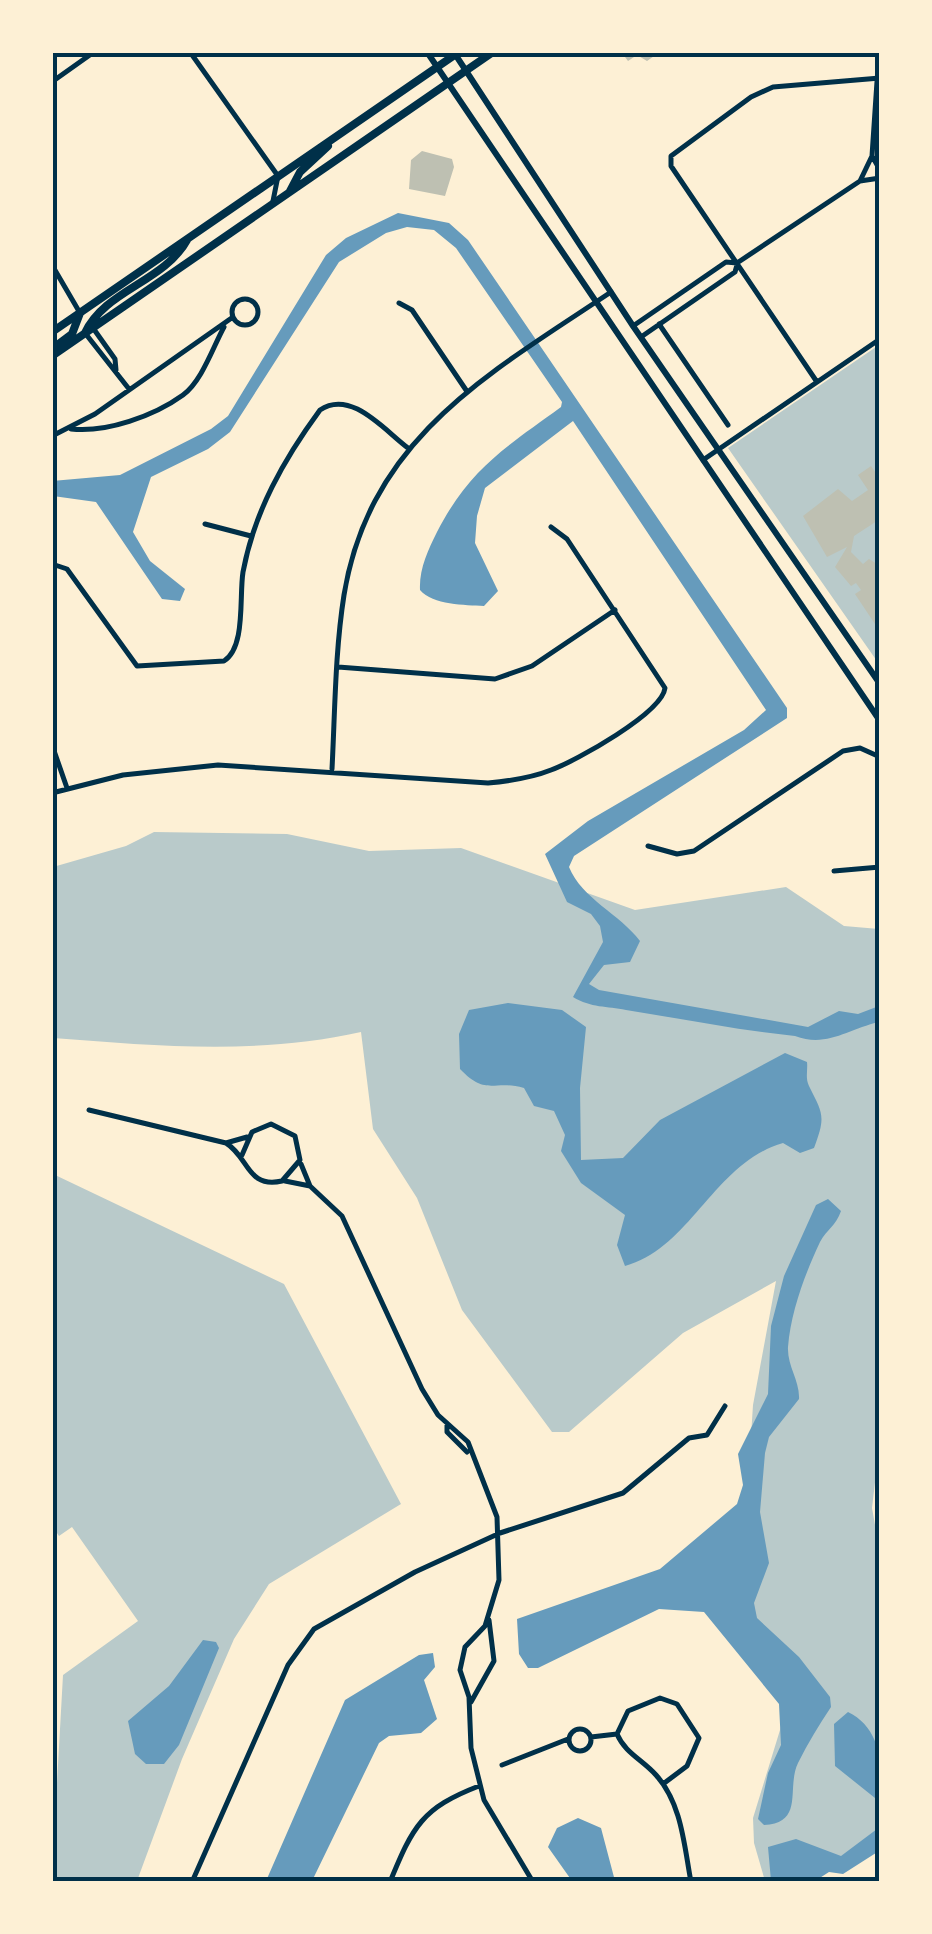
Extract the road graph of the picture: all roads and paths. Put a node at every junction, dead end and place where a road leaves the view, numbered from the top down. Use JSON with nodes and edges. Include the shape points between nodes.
{"nodes":[{"id":1,"x":94,"y":52,"type":"edge"},
{"id":2,"x":190,"y":52,"type":"edge"},
{"id":3,"x":427,"y":52,"type":"edge"},
{"id":4,"x":493,"y":52,"type":"edge"},
{"id":5,"x":880,"y":52,"type":"edge"},
{"id":6,"x":456,"y":53,"type":"edge"},
{"id":7,"x":438,"y":69,"type":"junction"},
{"id":8,"x":468,"y":72,"type":"junction"},
{"id":9,"x":54,"y":78,"type":"edge"},
{"id":10,"x":879,"y":78,"type":"edge"},
{"id":11,"x":450,"y":86,"type":"junction"},
{"id":12,"x":878,"y":102,"type":"edge"},
{"id":13,"x":330,"y":142,"type":"junction"},
{"id":14,"x":872,"y":156,"type":"junction"},
{"id":15,"x":880,"y":170,"type":"edge"},
{"id":16,"x":278,"y":176,"type":"junction"},
{"id":17,"x":880,"y":178,"type":"edge"},
{"id":18,"x":860,"y":181,"type":"junction"},
{"id":19,"x":290,"y":192,"type":"junction"},
{"id":20,"x":273,"y":204,"type":"junction"},
{"id":21,"x":188,"y":238,"type":"junction"},
{"id":22,"x":737,"y":263,"type":"junction"},
{"id":23,"x":52,"y":265,"type":"edge"},
{"id":24,"x":611,"y":292,"type":"junction"},
{"id":25,"x":596,"y":302,"type":"junction"},
{"id":26,"x":399,"y":303,"type":"dead end"},
{"id":27,"x":80,"y":313,"type":"junction"},
{"id":28,"x":233,"y":317,"type":"junction"},
{"id":29,"x":226,"y":324,"type":"junction"},
{"id":30,"x":660,"y":324,"type":"junction"},
{"id":31,"x":633,"y":326,"type":"junction"},
{"id":32,"x":89,"y":330,"type":"junction"},
{"id":33,"x":52,"y":332,"type":"edge"},
{"id":34,"x":641,"y":337,"type":"junction"},
{"id":35,"x":880,"y":339,"type":"edge"},
{"id":36,"x":52,"y":352,"type":"edge"},
{"id":37,"x":817,"y":382,"type":"junction"},
{"id":38,"x":130,"y":390,"type":"junction"},
{"id":39,"x":466,"y":390,"type":"junction"},
{"id":40,"x":728,"y":424,"type":"dead end"},
{"id":41,"x":68,"y":428,"type":"junction"},
{"id":42,"x":52,"y":436,"type":"edge"},
{"id":43,"x":408,"y":448,"type":"junction"},
{"id":44,"x":717,"y":450,"type":"junction"},
{"id":45,"x":703,"y":460,"type":"junction"},
{"id":46,"x":205,"y":524,"type":"dead end"},
{"id":47,"x":551,"y":527,"type":"dead end"},
{"id":48,"x":251,"y":536,"type":"junction"},
{"id":49,"x":52,"y":564,"type":"edge"},
{"id":50,"x":615,"y":610,"type":"junction"},
{"id":51,"x":338,"y":667,"type":"junction"},
{"id":52,"x":880,"y":684,"type":"edge"},
{"id":53,"x":880,"y":721,"type":"edge"},
{"id":54,"x":52,"y":745,"type":"edge"},
{"id":55,"x":880,"y":757,"type":"edge"},
{"id":56,"x":332,"y":770,"type":"junction"},
{"id":57,"x":67,"y":788,"type":"junction"},
{"id":58,"x":52,"y":793,"type":"edge"},
{"id":59,"x":648,"y":846,"type":"dead end"},
{"id":60,"x":880,"y":867,"type":"edge"},
{"id":61,"x":834,"y":871,"type":"dead end"},
{"id":62,"x":89,"y":1110,"type":"dead end"},
{"id":63,"x":248,"y":1137,"type":"junction"},
{"id":64,"x":226,"y":1143,"type":"junction"},
{"id":65,"x":242,"y":1156,"type":"junction"},
{"id":66,"x":300,"y":1160,"type":"junction"},
{"id":67,"x":282,"y":1181,"type":"junction"},
{"id":68,"x":310,"y":1186,"type":"junction"},
{"id":69,"x":725,"y":1406,"type":"dead end"},
{"id":70,"x":500,"y":1532,"type":"junction"},
{"id":71,"x":489,"y":1612,"type":"junction"},
{"id":72,"x":470,"y":1705,"type":"junction"},
{"id":73,"x":616,"y":1734,"type":"junction"},
{"id":74,"x":591,"y":1737,"type":"junction"},
{"id":75,"x":568,"y":1738,"type":"junction"},
{"id":76,"x":502,"y":1765,"type":"dead end"},
{"id":77,"x":663,"y":1784,"type":"junction"},
{"id":78,"x":480,"y":1786,"type":"junction"},
{"id":79,"x":192,"y":1882,"type":"edge"},
{"id":80,"x":390,"y":1882,"type":"edge"},
{"id":81,"x":533,"y":1882,"type":"edge"},
{"id":82,"x":691,"y":1882,"type":"edge"}],
"edges":[{"from":1,"to":9,"type":"street"},
{"from":2,"to":16,"type":"street"},
{"from":3,"to":7,"type":"main road"},
{"from":4,"to":8,"type":"main road"},
{"from":5,"to":10,"type":"street"},
{"from":6,"to":7,"type":"main road"},
{"from":6,"to":8,"type":"main road"},
{"from":7,"to":11,"type":"main road"},
{"from":7,"to":13,"type":"main road"},
{"from":8,"to":11,"type":"main road"},
{"from":8,"to":24,"type":"main road"},
{"from":10,"to":12,"type":"street"},
{"from":10,"to":22,"type":"street","via":[[772,87],[671,156]]},
{"from":11,"to":19,"type":"main road"},
{"from":11,"to":25,"type":"main road"},
{"from":12,"to":14,"type":"street"},
{"from":13,"to":16,"type":"main road"},
{"from":13,"to":19,"type":"main road"},
{"from":14,"to":15,"type":"street"},
{"from":14,"to":18,"type":"street"},
{"from":16,"to":20,"type":"street"},
{"from":16,"to":21,"type":"main road"},
{"from":17,"to":18,"type":"street"},
{"from":18,"to":22,"type":"street"},
{"from":19,"to":20,"type":"main road"},
{"from":20,"to":32,"type":"main road"},
{"from":21,"to":27,"type":"main road"},
{"from":21,"to":32,"type":"main road","via":[[165,266],[98,313]]},
{"from":22,"to":30,"type":"street","via":[[736,272]]},
{"from":22,"to":31,"type":"street","via":[[726,262]]},
{"from":22,"to":37,"type":"street"},
{"from":23,"to":27,"type":"street"},
{"from":24,"to":25,"type":"street"},
{"from":24,"to":31,"type":"main road"},
{"from":25,"to":39,"type":"street"},
{"from":25,"to":45,"type":"main road"},
{"from":26,"to":39,"type":"street","via":[[412,310]]},
{"from":27,"to":33,"type":"main road"},
{"from":27,"to":36,"type":"main road","via":[[72,334]]},
{"from":28,"to":28,"type":"street","via":[[250,324],[257,307],[240,300]]},
{"from":28,"to":29,"type":"street"},
{"from":29,"to":38,"type":"street"},
{"from":29,"to":41,"type":"street","via":[[184,394],[115,426]]},
{"from":30,"to":34,"type":"street"},
{"from":30,"to":40,"type":"street"},
{"from":31,"to":34,"type":"main road"},
{"from":32,"to":36,"type":"main road"},
{"from":32,"to":38,"type":"street","via":[[106,365]]},
{"from":34,"to":44,"type":"main road"},
{"from":35,"to":37,"type":"street"},
{"from":37,"to":44,"type":"street"},
{"from":38,"to":41,"type":"street"},
{"from":39,"to":43,"type":"street"},
{"from":41,"to":42,"type":"street"},
{"from":43,"to":48,"type":"street","via":[[352,405],[324,407],[270,491]]},
{"from":43,"to":51,"type":"street","via":[[375,500],[353,556]]},
{"from":44,"to":45,"type":"street"},
{"from":44,"to":52,"type":"main road"},
{"from":45,"to":53,"type":"main road"},
{"from":46,"to":48,"type":"street"},
{"from":47,"to":50,"type":"street","via":[[567,539]]},
{"from":48,"to":49,"type":"street","via":[[236,648],[224,661],[137,666],[67,569]]},
{"from":50,"to":51,"type":"street","via":[[532,666],[495,679]]},
{"from":50,"to":56,"type":"street","via":[[663,682],[663,699],[577,759],[520,779],[467,783]]},
{"from":51,"to":56,"type":"street"},
{"from":54,"to":57,"type":"street"},
{"from":55,"to":59,"type":"street","via":[[860,748],[843,750],[694,851]]},
{"from":56,"to":57,"type":"street","via":[[186,766]]},
{"from":57,"to":58,"type":"street"},
{"from":60,"to":61,"type":"street"},
{"from":62,"to":64,"type":"street"},
{"from":63,"to":64,"type":"street"},
{"from":63,"to":65,"type":"street"},
{"from":63,"to":66,"type":"street","via":[[264,1125],[285,1127],[298,1141]]},
{"from":64,"to":65,"type":"street"},
{"from":65,"to":67,"type":"street","via":[[259,1180]]},
{"from":66,"to":67,"type":"street"},
{"from":66,"to":68,"type":"street"},
{"from":67,"to":68,"type":"street"},
{"from":68,"to":70,"type":"street","via":[[342,1216],[396,1337],[453,1441],[469,1453]]},
{"from":69,"to":70,"type":"street","via":[[708,1435],[689,1438],[624,1493]]},
{"from":70,"to":71,"type":"street","via":[[499,1580]]},
{"from":70,"to":79,"type":"street","via":[[306,1637]]},
{"from":71,"to":72,"type":"street","via":[[494,1662]]},
{"from":71,"to":72,"type":"street","via":[[460,1661]]},
{"from":72,"to":78,"type":"street"},
{"from":73,"to":74,"type":"street"},
{"from":73,"to":77,"type":"street"},
{"from":73,"to":77,"type":"street","via":[[634,1707],[660,1698],[678,1704],[698,1738],[687,1766]]},
{"from":74,"to":75,"type":"street","via":[[579,1728]]},
{"from":74,"to":75,"type":"street","via":[[579,1751]]},
{"from":75,"to":76,"type":"street"},
{"from":77,"to":82,"type":"street","via":[[678,1816]]},
{"from":78,"to":80,"type":"street","via":[[419,1820]]},
{"from":78,"to":81,"type":"street"}]}
